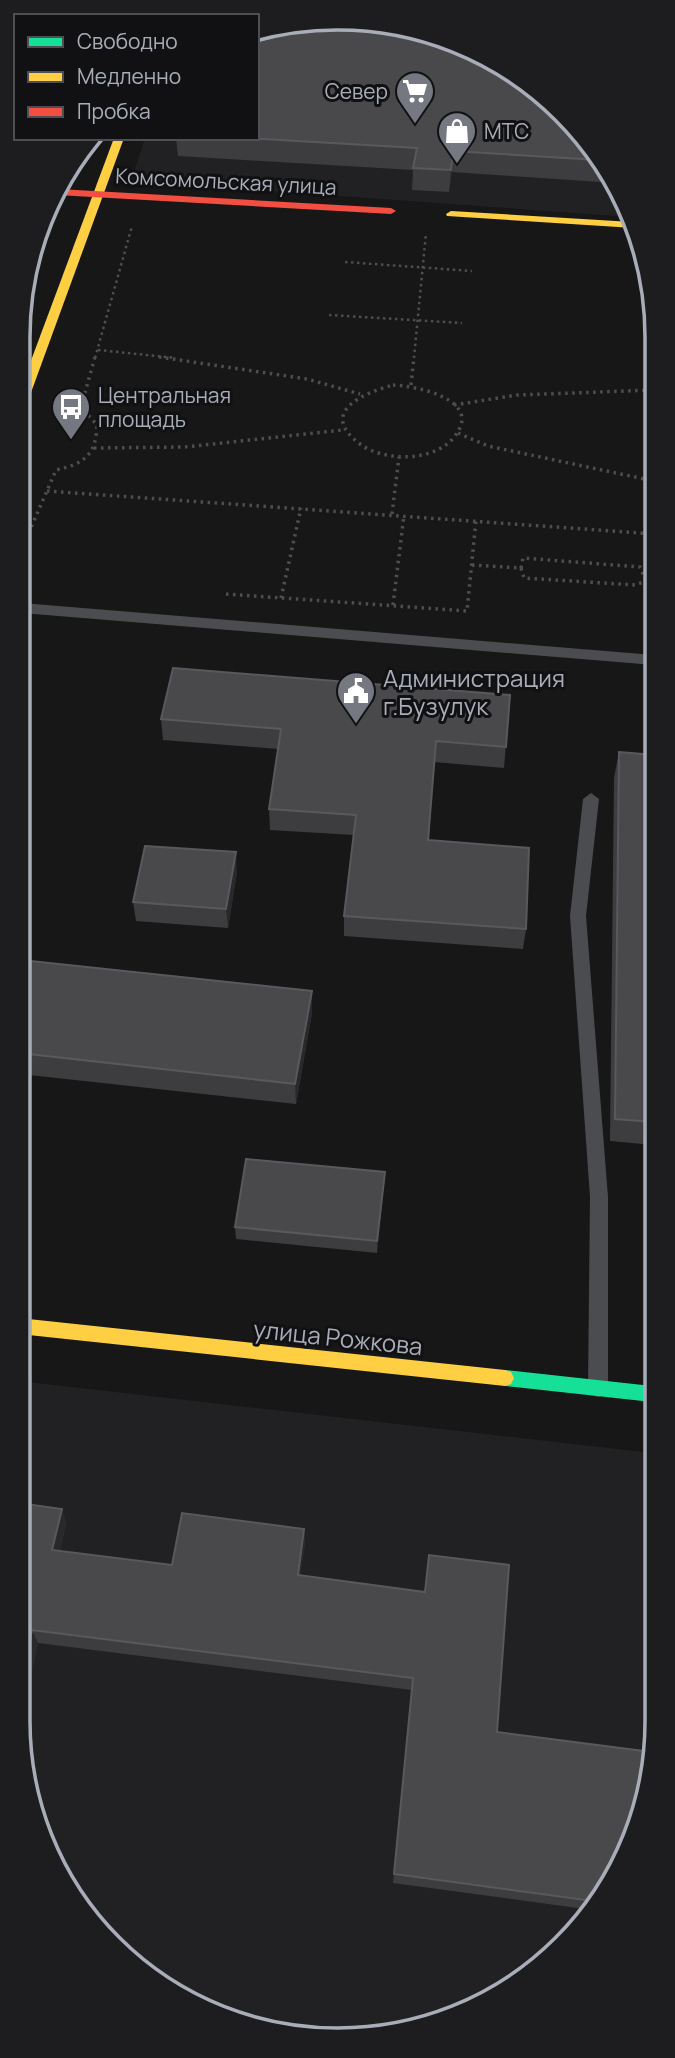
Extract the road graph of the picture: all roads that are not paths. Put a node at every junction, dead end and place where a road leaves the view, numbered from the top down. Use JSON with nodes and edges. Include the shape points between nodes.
{"nodes":[{"id":1,"x":118,"y":140,"type":"edge"},
{"id":2,"x":66,"y":193,"type":"edge"},
{"id":3,"x":99,"y":195,"type":"junction"},
{"id":4,"x":391,"y":211,"type":"dead end"},
{"id":5,"x":451,"y":214,"type":"dead end"},
{"id":6,"x":624,"y":224,"type":"edge"},
{"id":7,"x":30,"y":379,"type":"edge"},
{"id":8,"x":30,"y":609,"type":"edge"},
{"id":9,"x":645,"y":659,"type":"edge"},
{"id":10,"x":591,"y":799,"type":"dead end"},
{"id":11,"x":30,"y":1327,"type":"edge"},
{"id":12,"x":598,"y":1388,"type":"junction"},
{"id":13,"x":645,"y":1393,"type":"edge"}],
"edges":[{"from":1,"to":3,"type":"street"},
{"from":2,"to":3,"type":"street","name":"Комсомольская улица"},
{"from":3,"to":4,"type":"street","name":"Комсомольская улица"},
{"from":3,"to":7,"type":"street"},
{"from":5,"to":6,"type":"street"},
{"from":8,"to":9,"type":"lane"},
{"from":10,"to":12,"type":"lane","via":[[578,916],[599,1197]]},
{"from":11,"to":12,"type":"street","name":"улица Рожкова"},
{"from":12,"to":13,"type":"street","name":"улица Рожкова"}]}
